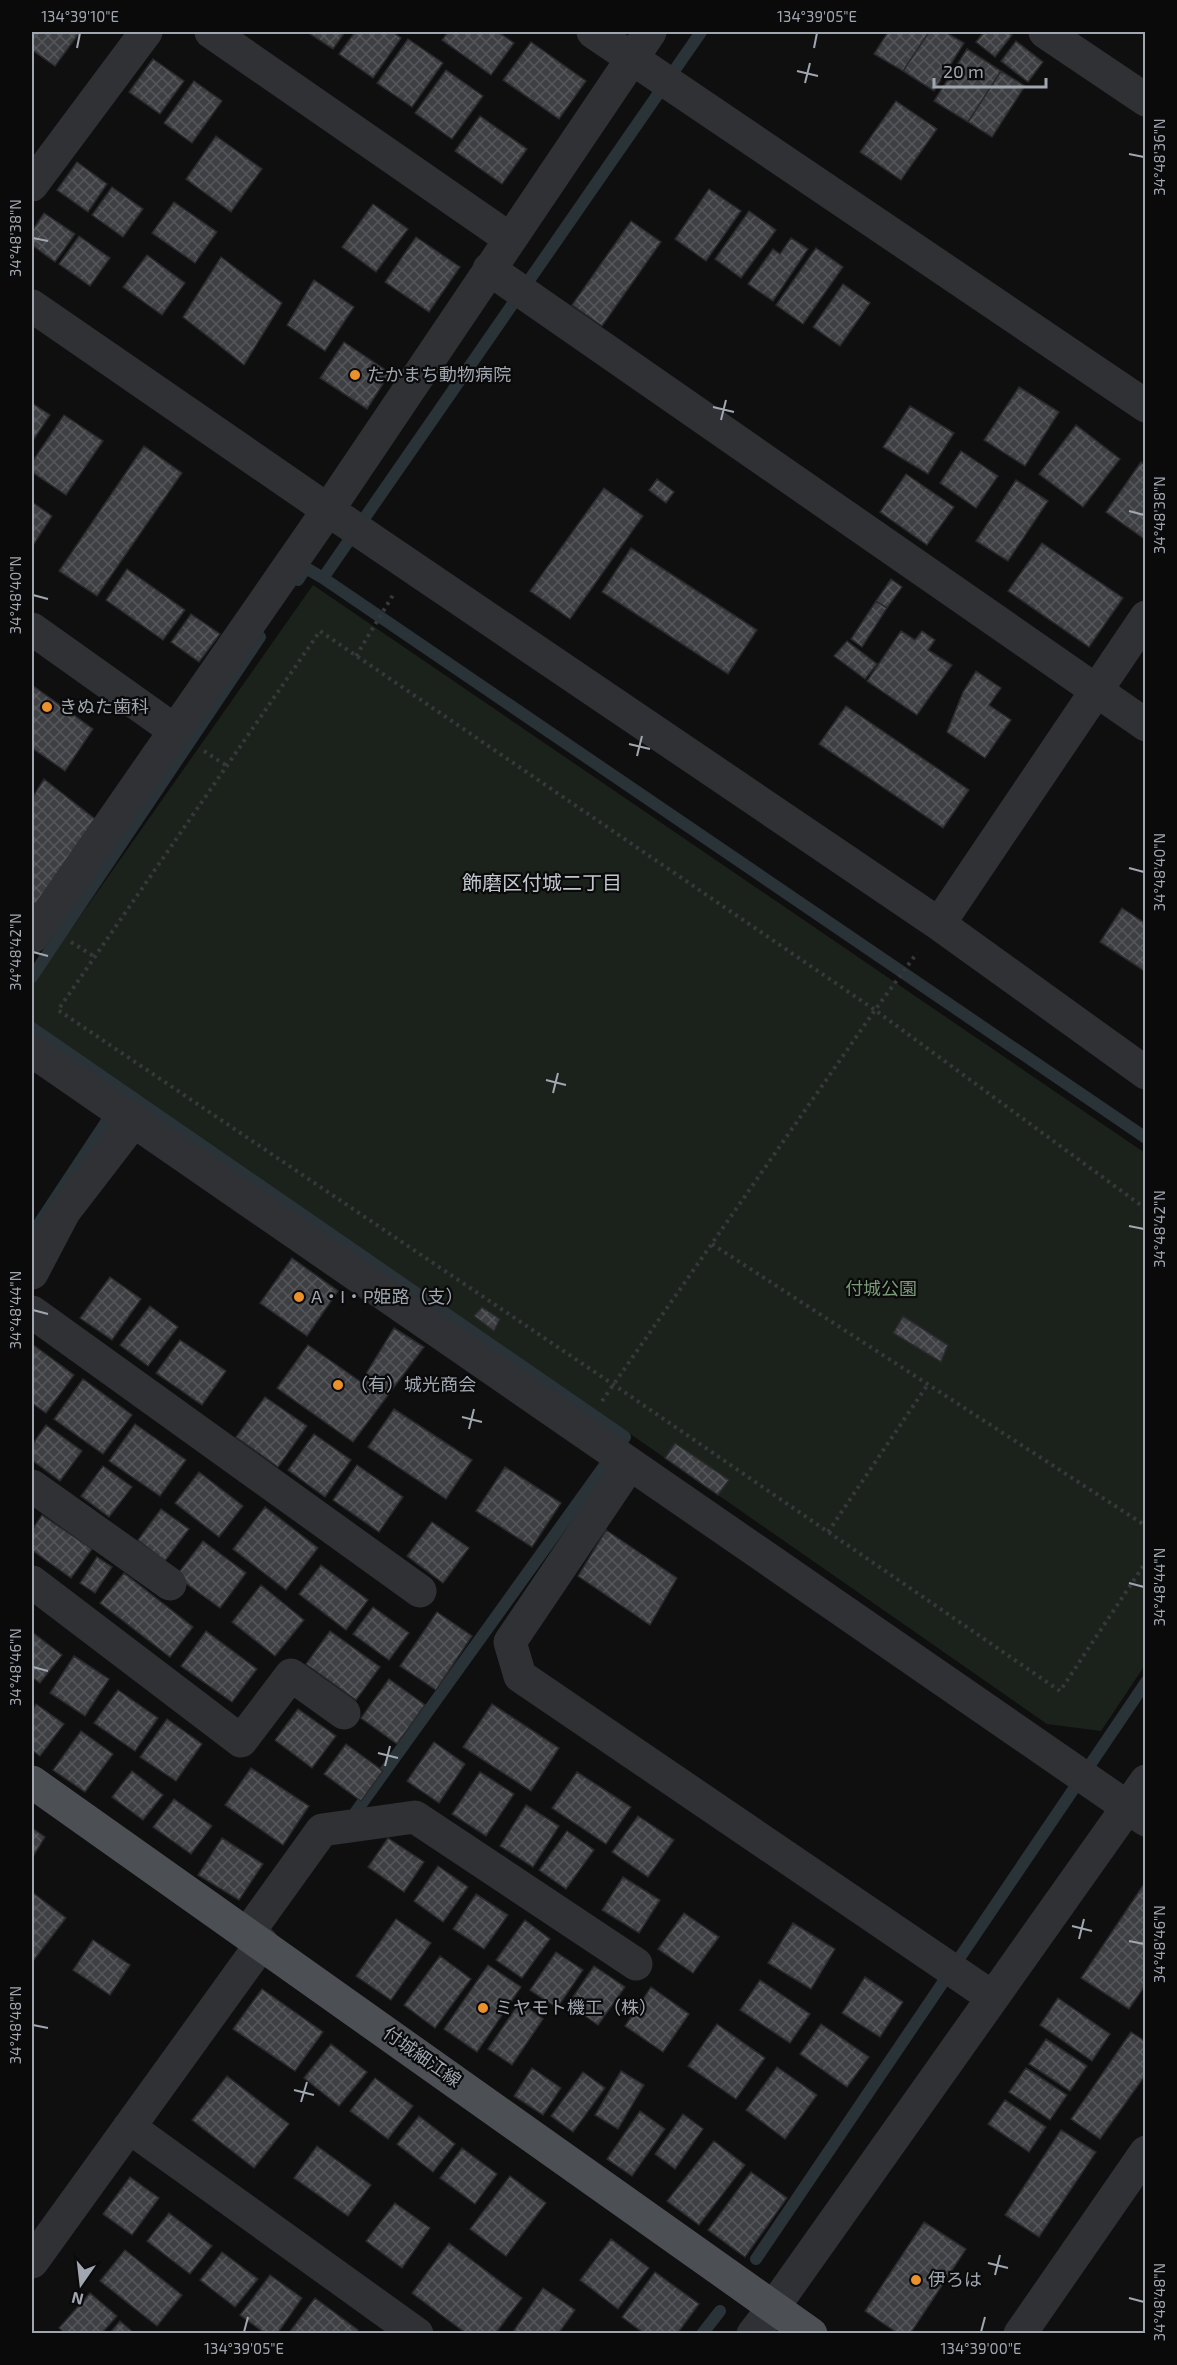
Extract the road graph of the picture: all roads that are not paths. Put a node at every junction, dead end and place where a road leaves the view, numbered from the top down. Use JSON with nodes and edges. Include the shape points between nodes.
{"nodes":[{"id":1,"x":146,"y":32,"type":"edge"},
{"id":2,"x":211,"y":32,"type":"edge"},
{"id":3,"x":593,"y":32,"type":"edge"},
{"id":4,"x":1045,"y":32,"type":"edge"},
{"id":5,"x":640,"y":45,"type":"edge"},
{"id":6,"x":1146,"y":100,"type":"edge"},
{"id":7,"x":32,"y":185,"type":"edge"},
{"id":8,"x":510,"y":238,"type":"junction"},
{"id":9,"x":489,"y":269,"type":"junction"},
{"id":10,"x":32,"y":306,"type":"edge"},
{"id":11,"x":1146,"y":406,"type":"edge"},
{"id":12,"x":327,"y":510,"type":"junction"},
{"id":13,"x":1146,"y":617,"type":"edge"},
{"id":14,"x":32,"y":629,"type":"edge"},
{"id":15,"x":1096,"y":691,"type":"junction"},
{"id":16,"x":1146,"y":725,"type":"edge"},
{"id":17,"x":174,"y":730,"type":"junction"},
{"id":18,"x":939,"y":924,"type":"junction"},
{"id":19,"x":34,"y":925,"type":"edge"},
{"id":20,"x":32,"y":1051,"type":"edge"},
{"id":21,"x":1146,"y":1072,"type":"edge"},
{"id":22,"x":134,"y":1121,"type":"junction"},
{"id":23,"x":32,"y":1273,"type":"edge"},
{"id":24,"x":32,"y":1312,"type":"edge"},
{"id":25,"x":630,"y":1464,"type":"junction"},
{"id":26,"x":32,"y":1486,"type":"edge"},
{"id":27,"x":32,"y":1582,"type":"edge"},
{"id":28,"x":170,"y":1584,"type":"dead end"},
{"id":29,"x":420,"y":1592,"type":"dead end"},
{"id":30,"x":344,"y":1713,"type":"dead end"},
{"id":31,"x":1146,"y":1781,"type":"edge"},
{"id":32,"x":32,"y":1782,"type":"edge"},
{"id":33,"x":1136,"y":1813,"type":"edge"},
{"id":34,"x":255,"y":1938,"type":"junction"},
{"id":35,"x":636,"y":1964,"type":"dead end"},
{"id":36,"x":993,"y":1997,"type":"junction"},
{"id":37,"x":129,"y":2127,"type":"junction"},
{"id":38,"x":1146,"y":2152,"type":"edge"},
{"id":39,"x":32,"y":2262,"type":"edge"},
{"id":40,"x":773,"y":2308,"type":"junction"},
{"id":41,"x":398,"y":2328,"type":"edge"},
{"id":42,"x":753,"y":2334,"type":"edge"},
{"id":43,"x":812,"y":2334,"type":"edge"},
{"id":44,"x":1020,"y":2334,"type":"edge"}],
"edges":[{"from":1,"to":7,"type":"street"},
{"from":2,"to":8,"type":"street"},
{"from":3,"to":5,"type":"street"},
{"from":4,"to":6,"type":"street"},
{"from":5,"to":8,"type":"street"},
{"from":5,"to":11,"type":"street"},
{"from":8,"to":9,"type":"street"},
{"from":9,"to":12,"type":"street"},
{"from":9,"to":15,"type":"street"},
{"from":10,"to":12,"type":"street"},
{"from":12,"to":17,"type":"street"},
{"from":12,"to":18,"type":"street"},
{"from":13,"to":15,"type":"street"},
{"from":14,"to":17,"type":"street"},
{"from":15,"to":16,"type":"street"},
{"from":15,"to":18,"type":"street"},
{"from":17,"to":19,"type":"street"},
{"from":18,"to":21,"type":"street"},
{"from":20,"to":22,"type":"street"},
{"from":22,"to":23,"type":"street","via":[[64,1212]]},
{"from":22,"to":25,"type":"street"},
{"from":24,"to":29,"type":"street"},
{"from":25,"to":33,"type":"street"},
{"from":25,"to":36,"type":"street","via":[[510,1642],[520,1676]]},
{"from":26,"to":28,"type":"street"},
{"from":27,"to":30,"type":"street","via":[[241,1741],[291,1675]]},
{"from":31,"to":33,"type":"street"},
{"from":32,"to":34,"type":"main road","name":"付城細江線"},
{"from":33,"to":36,"type":"street"},
{"from":34,"to":35,"type":"street","via":[[322,1830],[415,1817]]},
{"from":34,"to":37,"type":"street"},
{"from":34,"to":40,"type":"main road","name":"付城細江線"},
{"from":36,"to":40,"type":"street"},
{"from":37,"to":39,"type":"street"},
{"from":37,"to":41,"type":"street"},
{"from":38,"to":44,"type":"street"},
{"from":40,"to":42,"type":"street"},
{"from":40,"to":43,"type":"main road","name":"付城細江線"}]}
